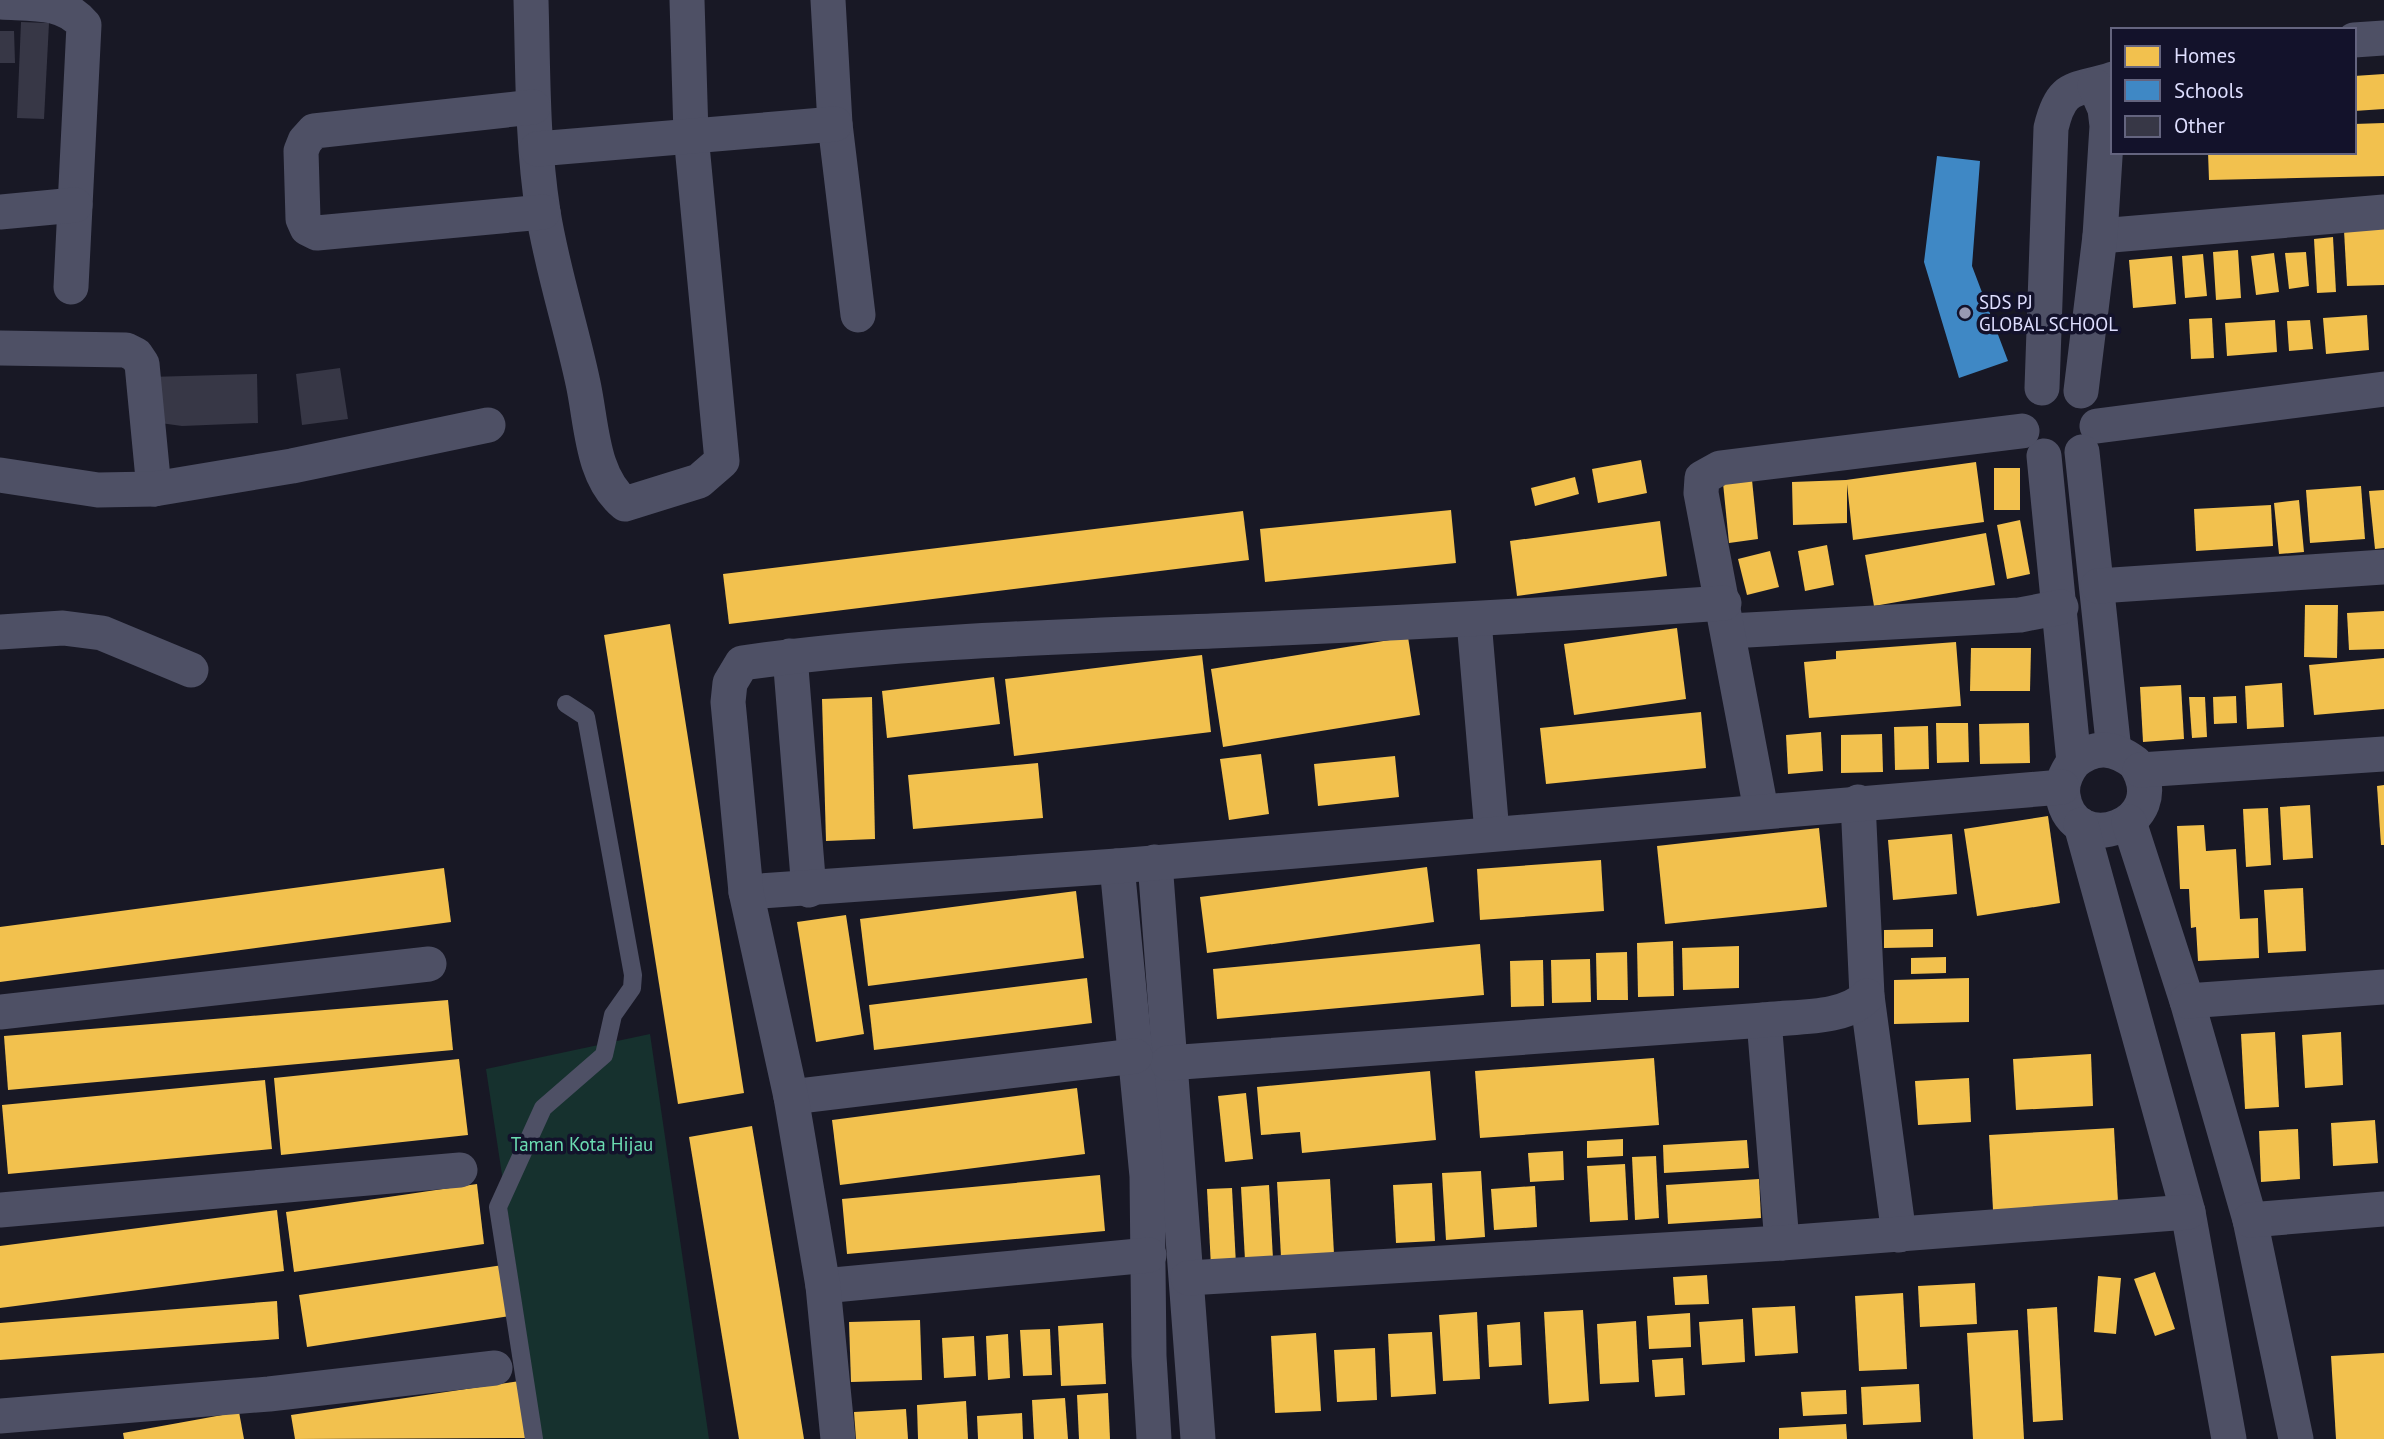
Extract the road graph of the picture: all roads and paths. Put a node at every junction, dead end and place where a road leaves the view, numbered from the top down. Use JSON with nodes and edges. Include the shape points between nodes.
{"nodes":[{"id":1,"x":531,"y":0,"type":"edge"},
{"id":2,"x":687,"y":0,"type":"edge"},
{"id":3,"x":828,"y":0,"type":"edge"},
{"id":4,"x":0,"y":2,"type":"edge"},
{"id":5,"x":2384,"y":38,"type":"edge"},
{"id":6,"x":2356,"y":40,"type":"edge"},
{"id":7,"x":2104,"y":83,"type":"edge"},
{"id":8,"x":533,"y":107,"type":"junction"},
{"id":9,"x":835,"y":124,"type":"junction"},
{"id":10,"x":691,"y":135,"type":"junction"},
{"id":11,"x":537,"y":149,"type":"junction"},
{"id":12,"x":75,"y":205,"type":"junction"},
{"id":13,"x":0,"y":212,"type":"edge"},
{"id":14,"x":543,"y":212,"type":"junction"},
{"id":15,"x":2384,"y":212,"type":"edge"},
{"id":16,"x":2100,"y":236,"type":"junction"},
{"id":17,"x":71,"y":287,"type":"dead end"},
{"id":18,"x":858,"y":315,"type":"dead end"},
{"id":19,"x":0,"y":348,"type":"edge"},
{"id":20,"x":2042,"y":388,"type":"junction"},
{"id":21,"x":2384,"y":389,"type":"edge"},
{"id":22,"x":2081,"y":391,"type":"junction"},
{"id":23,"x":488,"y":425,"type":"dead end"},
{"id":24,"x":2090,"y":439,"type":"junction"},
{"id":25,"x":2033,"y":444,"type":"junction"},
{"id":26,"x":0,"y":475,"type":"edge"},
{"id":27,"x":154,"y":489,"type":"junction"},
{"id":28,"x":2384,"y":567,"type":"edge"},
{"id":29,"x":2098,"y":586,"type":"junction"},
{"id":30,"x":2060,"y":607,"type":"junction"},
{"id":31,"x":1726,"y":617,"type":"junction"},
{"id":32,"x":1474,"y":621,"type":"junction"},
{"id":33,"x":0,"y":632,"type":"edge"},
{"id":34,"x":790,"y":656,"type":"junction"},
{"id":35,"x":191,"y":670,"type":"dead end"},
{"id":36,"x":566,"y":705,"type":"dead end"},
{"id":37,"x":2384,"y":754,"type":"edge"},
{"id":38,"x":2127,"y":761,"type":"junction"},
{"id":39,"x":2068,"y":774,"type":"junction"},
{"id":40,"x":1858,"y":802,"type":"junction"},
{"id":41,"x":1762,"y":810,"type":"junction"},
{"id":42,"x":2129,"y":822,"type":"junction"},
{"id":43,"x":2081,"y":825,"type":"junction"},
{"id":44,"x":1492,"y":833,"type":"junction"},
{"id":45,"x":1155,"y":862,"type":"junction"},
{"id":46,"x":1117,"y":866,"type":"junction"},
{"id":47,"x":809,"y":890,"type":"junction"},
{"id":48,"x":746,"y":892,"type":"junction"},
{"id":49,"x":429,"y":964,"type":"dead end"},
{"id":50,"x":2384,"y":987,"type":"edge"},
{"id":51,"x":1867,"y":996,"type":"junction"},
{"id":52,"x":2187,"y":1001,"type":"junction"},
{"id":53,"x":0,"y":1012,"type":"edge"},
{"id":54,"x":1764,"y":1020,"type":"junction"},
{"id":55,"x":1135,"y":1056,"type":"junction"},
{"id":56,"x":1168,"y":1063,"type":"junction"},
{"id":57,"x":791,"y":1097,"type":"junction"},
{"id":58,"x":2215,"y":1105,"type":"junction"},
{"id":59,"x":2163,"y":1117,"type":"junction"},
{"id":60,"x":460,"y":1170,"type":"dead end"},
{"id":61,"x":1162,"y":1176,"type":"junction"},
{"id":62,"x":2384,"y":1209,"type":"edge"},
{"id":63,"x":0,"y":1210,"type":"edge"},
{"id":64,"x":2188,"y":1212,"type":"junction"},
{"id":65,"x":2250,"y":1220,"type":"junction"},
{"id":66,"x":1899,"y":1235,"type":"junction"},
{"id":67,"x":1782,"y":1243,"type":"junction"},
{"id":68,"x":1149,"y":1255,"type":"junction"},
{"id":69,"x":1188,"y":1278,"type":"junction"},
{"id":70,"x":823,"y":1286,"type":"junction"},
{"id":71,"x":495,"y":1368,"type":"dead end"},
{"id":72,"x":0,"y":1416,"type":"edge"},
{"id":73,"x":534,"y":1439,"type":"edge"},
{"id":74,"x":838,"y":1439,"type":"edge"},
{"id":75,"x":1154,"y":1439,"type":"edge"},
{"id":76,"x":1198,"y":1439,"type":"edge"},
{"id":77,"x":2229,"y":1439,"type":"edge"},
{"id":78,"x":2296,"y":1439,"type":"edge"}],
"edges":[{"from":1,"to":8,"type":"street"},
{"from":2,"to":10,"type":"street"},
{"from":3,"to":9,"type":"street"},
{"from":4,"to":12,"type":"street","via":[[64,5],[84,25]]},
{"from":5,"to":6,"type":"street"},
{"from":7,"to":16,"type":"street"},
{"from":7,"to":20,"type":"street","via":[[2068,91],[2057,106],[2051,128]]},
{"from":8,"to":11,"type":"street"},
{"from":8,"to":14,"type":"street","via":[[314,131],[301,151],[303,219],[307,228],[317,233]]},
{"from":9,"to":10,"type":"street"},
{"from":9,"to":18,"type":"street"},
{"from":10,"to":11,"type":"street"},
{"from":10,"to":14,"type":"street","via":[[722,461],[699,481],[625,504],[610,492],[600,472]]},
{"from":11,"to":14,"type":"street"},
{"from":12,"to":13,"type":"street"},
{"from":12,"to":17,"type":"street"},
{"from":15,"to":16,"type":"street"},
{"from":16,"to":22,"type":"street"},
{"from":19,"to":27,"type":"street","via":[[127,350],[136,355],[142,364]]},
{"from":20,"to":22,"type":"street","via":[[2062,384]]},
{"from":20,"to":25,"type":"street","via":[[2023,411]]},
{"from":21,"to":24,"type":"street"},
{"from":22,"to":24,"type":"street","via":[[2094,406]]},
{"from":23,"to":27,"type":"street"},
{"from":24,"to":25,"type":"street","via":[[2070,458]]},
{"from":24,"to":29,"type":"street"},
{"from":25,"to":30,"type":"street"},
{"from":25,"to":31,"type":"street","via":[[1710,471],[1702,478],[1700,493]]},
{"from":26,"to":27,"type":"street","via":[[98,490]]},
{"from":28,"to":29,"type":"street"},
{"from":29,"to":38,"type":"street"},
{"from":30,"to":31,"type":"street","via":[[2020,615]]},
{"from":30,"to":39,"type":"street"},
{"from":31,"to":32,"type":"street"},
{"from":31,"to":41,"type":"street"},
{"from":32,"to":34,"type":"street","via":[[1079,636]]},
{"from":32,"to":44,"type":"street"},
{"from":33,"to":35,"type":"street","via":[[63,628],[102,633]]},
{"from":34,"to":47,"type":"street"},
{"from":34,"to":48,"type":"street","via":[[742,663],[730,684],[727,702]]},
{"from":36,"to":73,"type":"lane","via":[[586,717],[633,975],[632,988],[613,1014],[604,1055],[543,1108],[498,1207]]},
{"from":37,"to":38,"type":"street"},
{"from":38,"to":39,"type":"street","via":[[2096,750]]},
{"from":38,"to":42,"type":"street","via":[[2144,796]]},
{"from":39,"to":40,"type":"street"},
{"from":39,"to":43,"type":"street","via":[[2067,808]]},
{"from":40,"to":41,"type":"street"},
{"from":40,"to":51,"type":"street"},
{"from":41,"to":44,"type":"street"},
{"from":42,"to":43,"type":"street","via":[[2102,831]]},
{"from":42,"to":52,"type":"street"},
{"from":43,"to":59,"type":"street"},
{"from":44,"to":45,"type":"street"},
{"from":45,"to":46,"type":"street"},
{"from":45,"to":56,"type":"street"},
{"from":46,"to":47,"type":"street"},
{"from":46,"to":55,"type":"street"},
{"from":47,"to":48,"type":"street"},
{"from":48,"to":57,"type":"street"},
{"from":49,"to":53,"type":"street"},
{"from":50,"to":52,"type":"street"},
{"from":51,"to":54,"type":"street","via":[[1858,1006],[1843,1010]]},
{"from":51,"to":66,"type":"street"},
{"from":52,"to":58,"type":"street"},
{"from":54,"to":56,"type":"street"},
{"from":54,"to":67,"type":"street"},
{"from":55,"to":57,"type":"street"},
{"from":55,"to":61,"type":"street"},
{"from":56,"to":61,"type":"street"},
{"from":57,"to":70,"type":"street"},
{"from":58,"to":59,"type":"street"},
{"from":58,"to":65,"type":"street"},
{"from":59,"to":64,"type":"street"},
{"from":60,"to":63,"type":"street"},
{"from":61,"to":68,"type":"street"},
{"from":61,"to":69,"type":"street"},
{"from":62,"to":65,"type":"street"},
{"from":64,"to":66,"type":"street"},
{"from":64,"to":77,"type":"street"},
{"from":65,"to":78,"type":"street"},
{"from":66,"to":67,"type":"street"},
{"from":67,"to":69,"type":"street"},
{"from":68,"to":70,"type":"street"},
{"from":68,"to":75,"type":"street"},
{"from":69,"to":76,"type":"street"},
{"from":70,"to":74,"type":"street"},
{"from":71,"to":72,"type":"street","via":[[269,1394]]}]}
